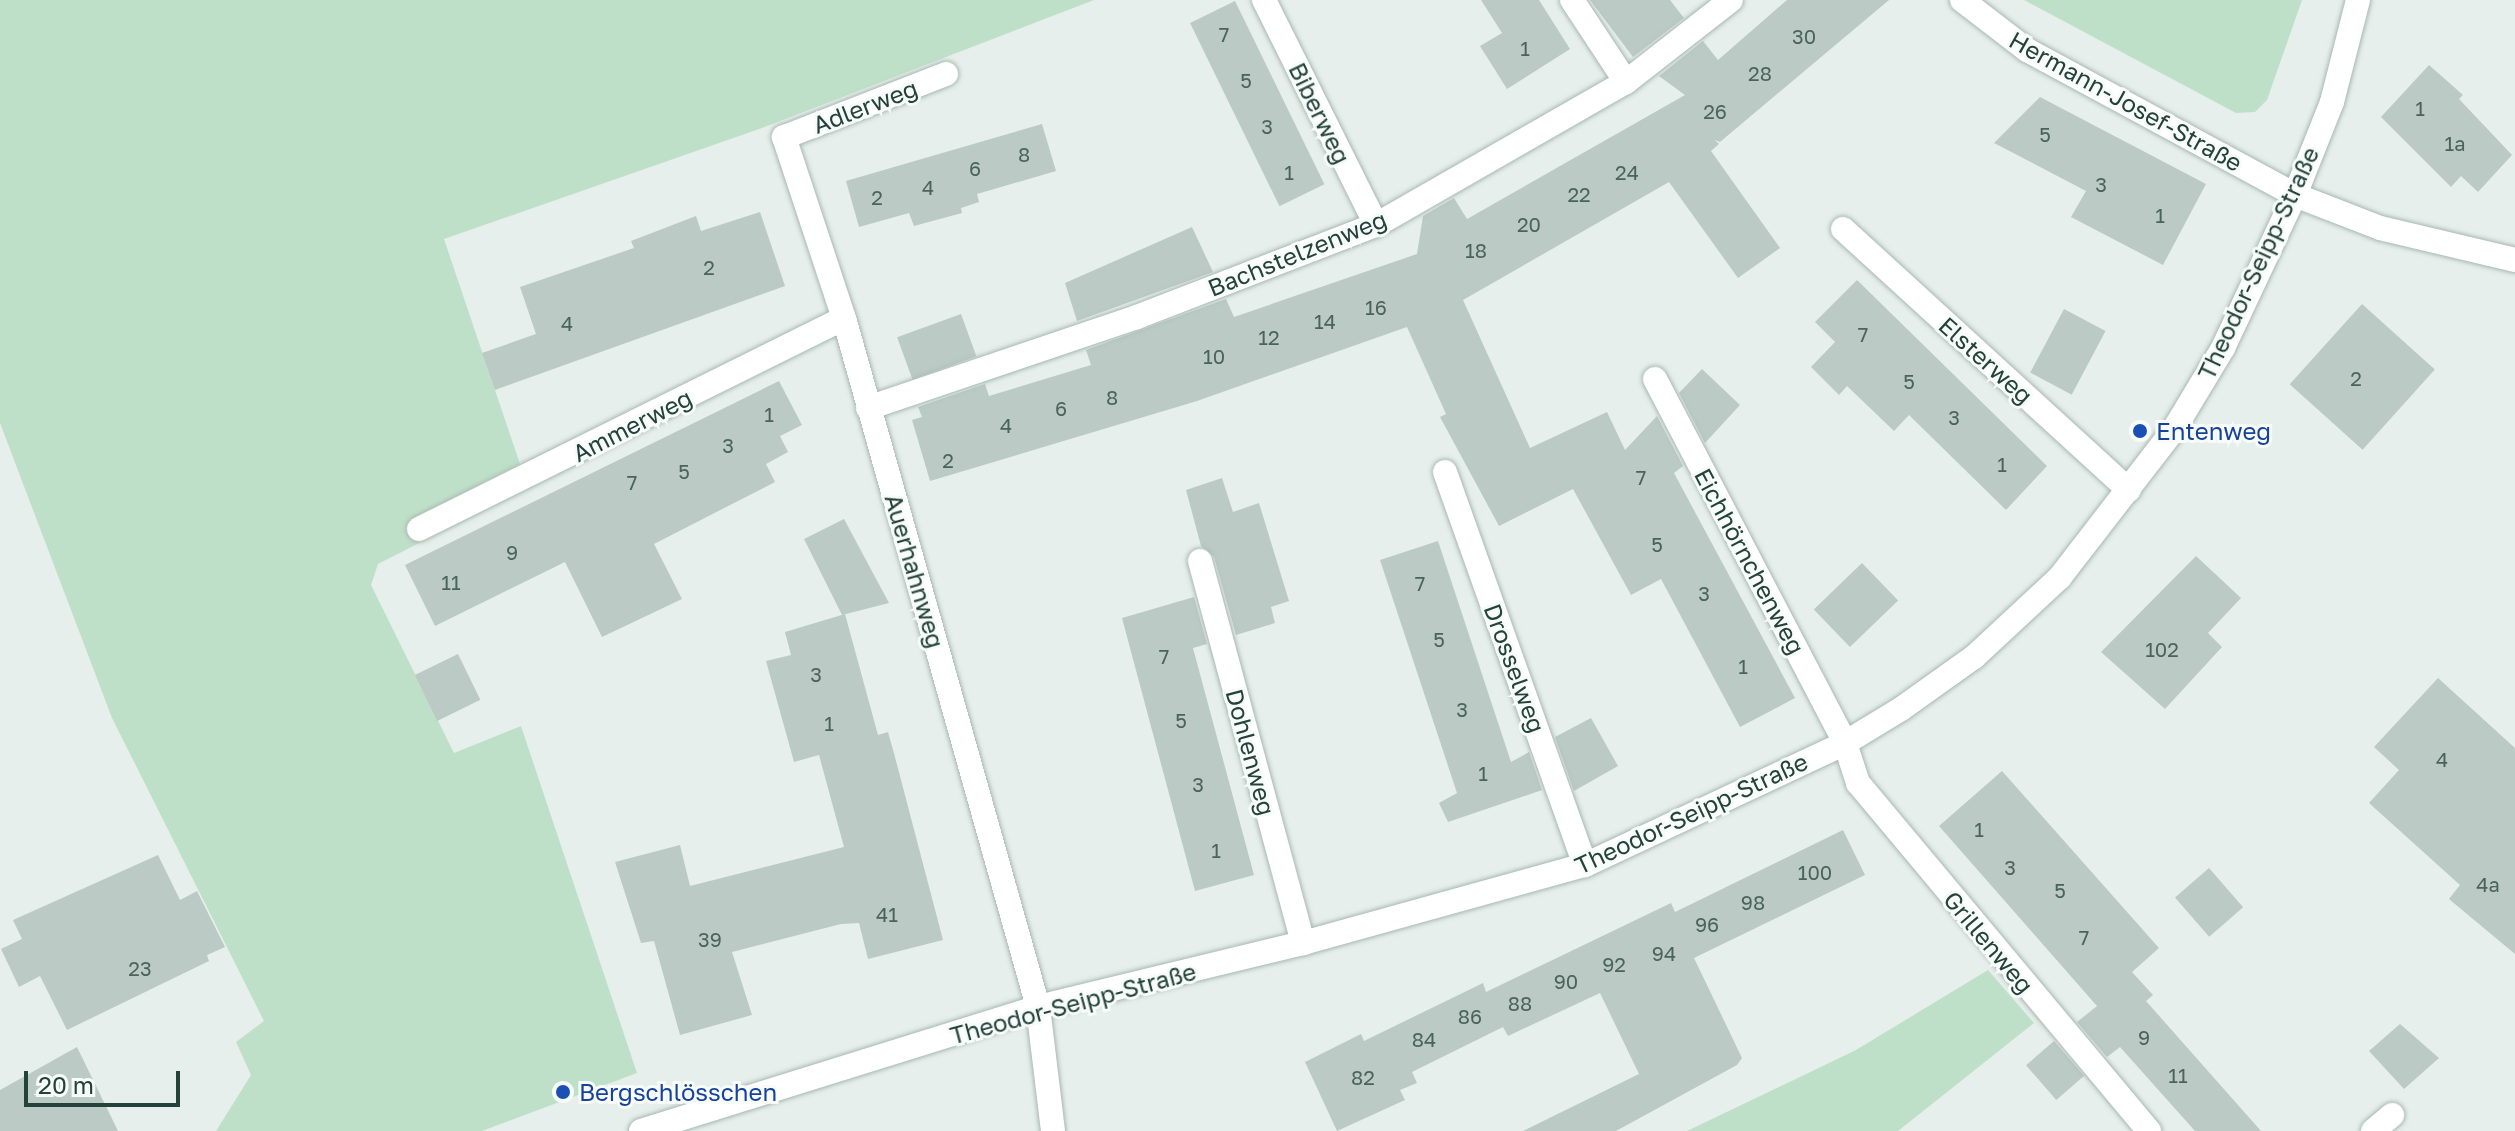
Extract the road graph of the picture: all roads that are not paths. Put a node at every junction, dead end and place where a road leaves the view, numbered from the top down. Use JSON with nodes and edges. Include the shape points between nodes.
{"nodes":[{"id":1,"x":1264,"y":0,"type":"edge"},
{"id":2,"x":1572,"y":0,"type":"edge"},
{"id":3,"x":1731,"y":0,"type":"edge"},
{"id":4,"x":1962,"y":0,"type":"edge"},
{"id":5,"x":2358,"y":0,"type":"edge"},
{"id":6,"x":946,"y":74,"type":"dead end"},
{"id":7,"x":1626,"y":82,"type":"junction"},
{"id":8,"x":784,"y":137,"type":"joint"},
{"id":9,"x":2295,"y":195,"type":"junction"},
{"id":10,"x":1376,"y":225,"type":"junction"},
{"id":11,"x":1843,"y":229,"type":"dead end"},
{"id":12,"x":2515,"y":260,"type":"edge"},
{"id":13,"x":844,"y":318,"type":"junction"},
{"id":14,"x":1655,"y":379,"type":"dead end"},
{"id":15,"x":868,"y":408,"type":"junction"},
{"id":16,"x":1445,"y":472,"type":"dead end"},
{"id":17,"x":2129,"y":490,"type":"junction"},
{"id":18,"x":419,"y":529,"type":"dead end"},
{"id":19,"x":1200,"y":561,"type":"dead end"},
{"id":20,"x":1845,"y":743,"type":"junction"},
{"id":21,"x":1585,"y":865,"type":"junction"},
{"id":22,"x":1303,"y":943,"type":"junction"},
{"id":23,"x":1038,"y":1007,"type":"junction"},
{"id":24,"x":2392,"y":1115,"type":"dead end"},
{"id":25,"x":641,"y":1131,"type":"edge"},
{"id":26,"x":1053,"y":1131,"type":"edge"},
{"id":27,"x":2149,"y":1131,"type":"edge"},
{"id":28,"x":2373,"y":1131,"type":"edge"}],
"edges":[{"from":1,"to":10,"type":"street","name":"Biberweg"},
{"from":2,"to":7,"type":"street"},
{"from":3,"to":7,"type":"street","name":"Bachstelzenweg"},
{"from":4,"to":9,"type":"street","name":"Hermann-Josef-Straße","via":[[2027,50]]},
{"from":5,"to":9,"type":"street","name":"Theodor-Seipp-Straße","via":[[2332,102]]},
{"from":6,"to":8,"type":"street","name":"Adlerweg"},
{"from":7,"to":10,"type":"street","name":"Bachstelzenweg"},
{"from":8,"to":13,"type":"street","name":"Auerhahnweg"},
{"from":9,"to":12,"type":"street","via":[[2380,228]]},
{"from":9,"to":17,"type":"street","name":"Theodor-Seipp-Straße","via":[[2223,348],[2173,431]]},
{"from":10,"to":15,"type":"street","name":"Bachstelzenweg","via":[[1137,317]]},
{"from":11,"to":17,"type":"street","name":"Elsterweg"},
{"from":13,"to":15,"type":"street","name":"Auerhahnweg"},
{"from":13,"to":18,"type":"street","name":"Ammerweg"},
{"from":14,"to":20,"type":"street","name":"Eichhörnchenweg"},
{"from":15,"to":23,"type":"street","name":"Auerhahnweg"},
{"from":16,"to":21,"type":"street","name":"Drosselweg"},
{"from":17,"to":20,"type":"street","name":"Theodor-Seipp-Straße","via":[[2060,577],[1974,657]]},
{"from":19,"to":22,"type":"street","name":"Dohlenweg"},
{"from":20,"to":21,"type":"street","name":"Theodor-Seipp-Straße"},
{"from":20,"to":27,"type":"street","name":"Grillenweg","via":[[1858,783]]},
{"from":21,"to":22,"type":"street","name":"Theodor-Seipp-Straße"},
{"from":22,"to":23,"type":"street","name":"Theodor-Seipp-Straße"},
{"from":23,"to":25,"type":"street","name":"Theodor-Seipp-Straße"},
{"from":23,"to":26,"type":"street","name":"Auerhahnweg"},
{"from":24,"to":28,"type":"street"}]}
